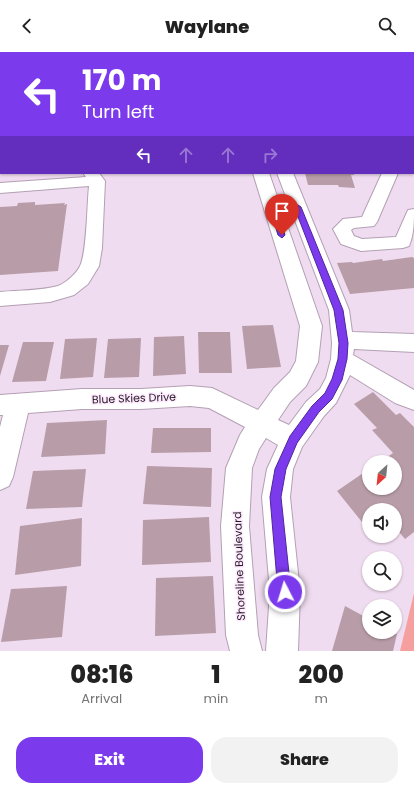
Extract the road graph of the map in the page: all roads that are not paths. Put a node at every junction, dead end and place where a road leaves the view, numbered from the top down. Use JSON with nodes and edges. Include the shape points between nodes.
{"nodes":[{"id":1,"x":262,"y":174,"type":"edge"},
{"id":2,"x":285,"y":174,"type":"edge"},
{"id":3,"x":390,"y":174,"type":"edge"},
{"id":4,"x":94,"y":177,"type":"edge"},
{"id":5,"x":0,"y":188,"type":"edge"},
{"id":6,"x":285,"y":208,"type":"junction"},
{"id":7,"x":414,"y":214,"type":"edge"},
{"id":8,"x":0,"y":299,"type":"edge"},
{"id":9,"x":309,"y":342,"type":"junction"},
{"id":10,"x":414,"y":343,"type":"edge"},
{"id":11,"x":343,"y":349,"type":"junction"},
{"id":12,"x":414,"y":400,"type":"edge"},
{"id":13,"x":9,"y":405,"type":"edge"},
{"id":14,"x":262,"y":423,"type":"junction"},
{"id":15,"x":293,"y":440,"type":"junction"},
{"id":16,"x":0,"y":477,"type":"edge"},
{"id":17,"x":246,"y":651,"type":"edge"},
{"id":18,"x":282,"y":651,"type":"edge"}],
"edges":[{"from":1,"to":6,"type":"street","name":"Shoreline Boulevard"},
{"from":2,"to":6,"type":"street","name":"Shoreline Boulevard"},
{"from":3,"to":7,"type":"street","via":[[368,222],[348,223],[342,229],[347,240],[362,245],[403,242]]},
{"from":4,"to":5,"type":"street"},
{"from":4,"to":8,"type":"street","via":[[90,266],[81,279],[67,290],[50,295]]},
{"from":6,"to":9,"type":"street","name":"Shoreline Boulevard","via":[[311,326]]},
{"from":6,"to":11,"type":"street","name":"Shoreline Boulevard","via":[[339,310]]},
{"from":9,"to":11,"type":"street"},
{"from":9,"to":14,"type":"street","name":"Shoreline Boulevard","via":[[306,362],[298,379],[282,395]]},
{"from":10,"to":11,"type":"street"},
{"from":11,"to":12,"type":"street","via":[[403,396]]},
{"from":11,"to":15,"type":"street","name":"Shoreline Boulevard","via":[[337,380],[328,396],[315,409]]},
{"from":13,"to":14,"type":"street","name":"Blue Skies Drive","via":[[190,396],[212,398]]},
{"from":13,"to":16,"type":"street"},
{"from":14,"to":15,"type":"street","name":"Blue Skies Drive"},
{"from":14,"to":17,"type":"street","name":"Shoreline Boulevard","via":[[249,443],[239,468],[235,526],[242,635]]},
{"from":15,"to":18,"type":"street","name":"Shoreline Boulevard","via":[[280,469],[276,497],[285,592]]}]}
